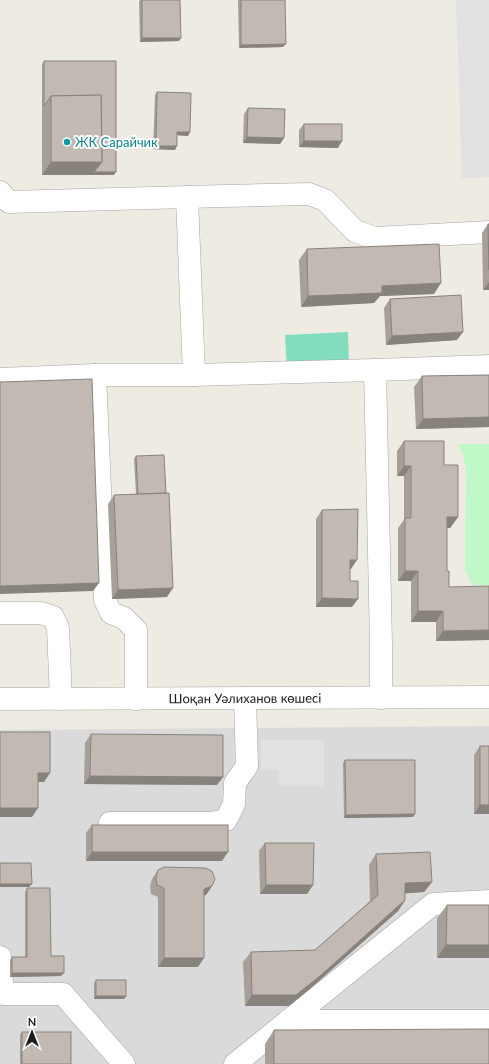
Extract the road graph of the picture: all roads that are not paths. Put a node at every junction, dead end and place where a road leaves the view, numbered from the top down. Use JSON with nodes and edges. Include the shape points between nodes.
{"nodes":[{"id":1,"x":0,"y":192,"type":"edge"},
{"id":2,"x":188,"y":197,"type":"junction"},
{"id":3,"x":489,"y":232,"type":"edge"},
{"id":4,"x":489,"y":366,"type":"edge"},
{"id":5,"x":375,"y":370,"type":"junction"},
{"id":6,"x":95,"y":375,"type":"junction"},
{"id":7,"x":194,"y":375,"type":"junction"},
{"id":8,"x":0,"y":379,"type":"edge"},
{"id":9,"x":0,"y":613,"type":"edge"},
{"id":10,"x":489,"y":697,"type":"edge"},
{"id":11,"x":245,"y":698,"type":"junction"},
{"id":12,"x":381,"y":698,"type":"junction"},
{"id":13,"x":0,"y":699,"type":"edge"},
{"id":14,"x":61,"y":699,"type":"junction"},
{"id":15,"x":136,"y":699,"type":"junction"},
{"id":16,"x":110,"y":823,"type":"edge"},
{"id":17,"x":489,"y":901,"type":"edge"},
{"id":18,"x":0,"y":957,"type":"edge"},
{"id":19,"x":288,"y":1021,"type":"junction"},
{"id":20,"x":489,"y":1021,"type":"edge"},
{"id":21,"x":124,"y":1064,"type":"edge"},
{"id":22,"x":235,"y":1064,"type":"edge"}],
"edges":[{"from":1,"to":2,"type":"street","via":[[9,202]]},
{"from":2,"to":3,"type":"street","via":[[309,194],[325,200],[355,232],[375,238]]},
{"from":2,"to":7,"type":"street"},
{"from":4,"to":5,"type":"street"},
{"from":5,"to":7,"type":"street"},
{"from":5,"to":12,"type":"street"},
{"from":6,"to":7,"type":"street"},
{"from":6,"to":8,"type":"street"},
{"from":6,"to":15,"type":"street","via":[[105,600],[110,613],[124,618],[136,630]]},
{"from":9,"to":14,"type":"street","via":[[41,613],[53,617],[58,628]]},
{"from":10,"to":12,"type":"street","name":"Шоқан Уәлиханов көшесі"},
{"from":11,"to":12,"type":"street","name":"Шоқан Уәлиханов көшесі"},
{"from":11,"to":15,"type":"street","name":"Шоқан Уәлиханов көшесі"},
{"from":11,"to":16,"type":"street","via":[[247,766],[234,783],[234,804],[226,820],[211,823]]},
{"from":13,"to":14,"type":"street","name":"Шоқан Уәлиханов көшесі"},
{"from":14,"to":15,"type":"street","name":"Шоқан Уәлиханов көшесі"},
{"from":17,"to":19,"type":"street","via":[[433,904]]},
{"from":18,"to":21,"type":"street","via":[[3,994],[63,994]]},
{"from":19,"to":20,"type":"street"},
{"from":19,"to":22,"type":"street"}]}
